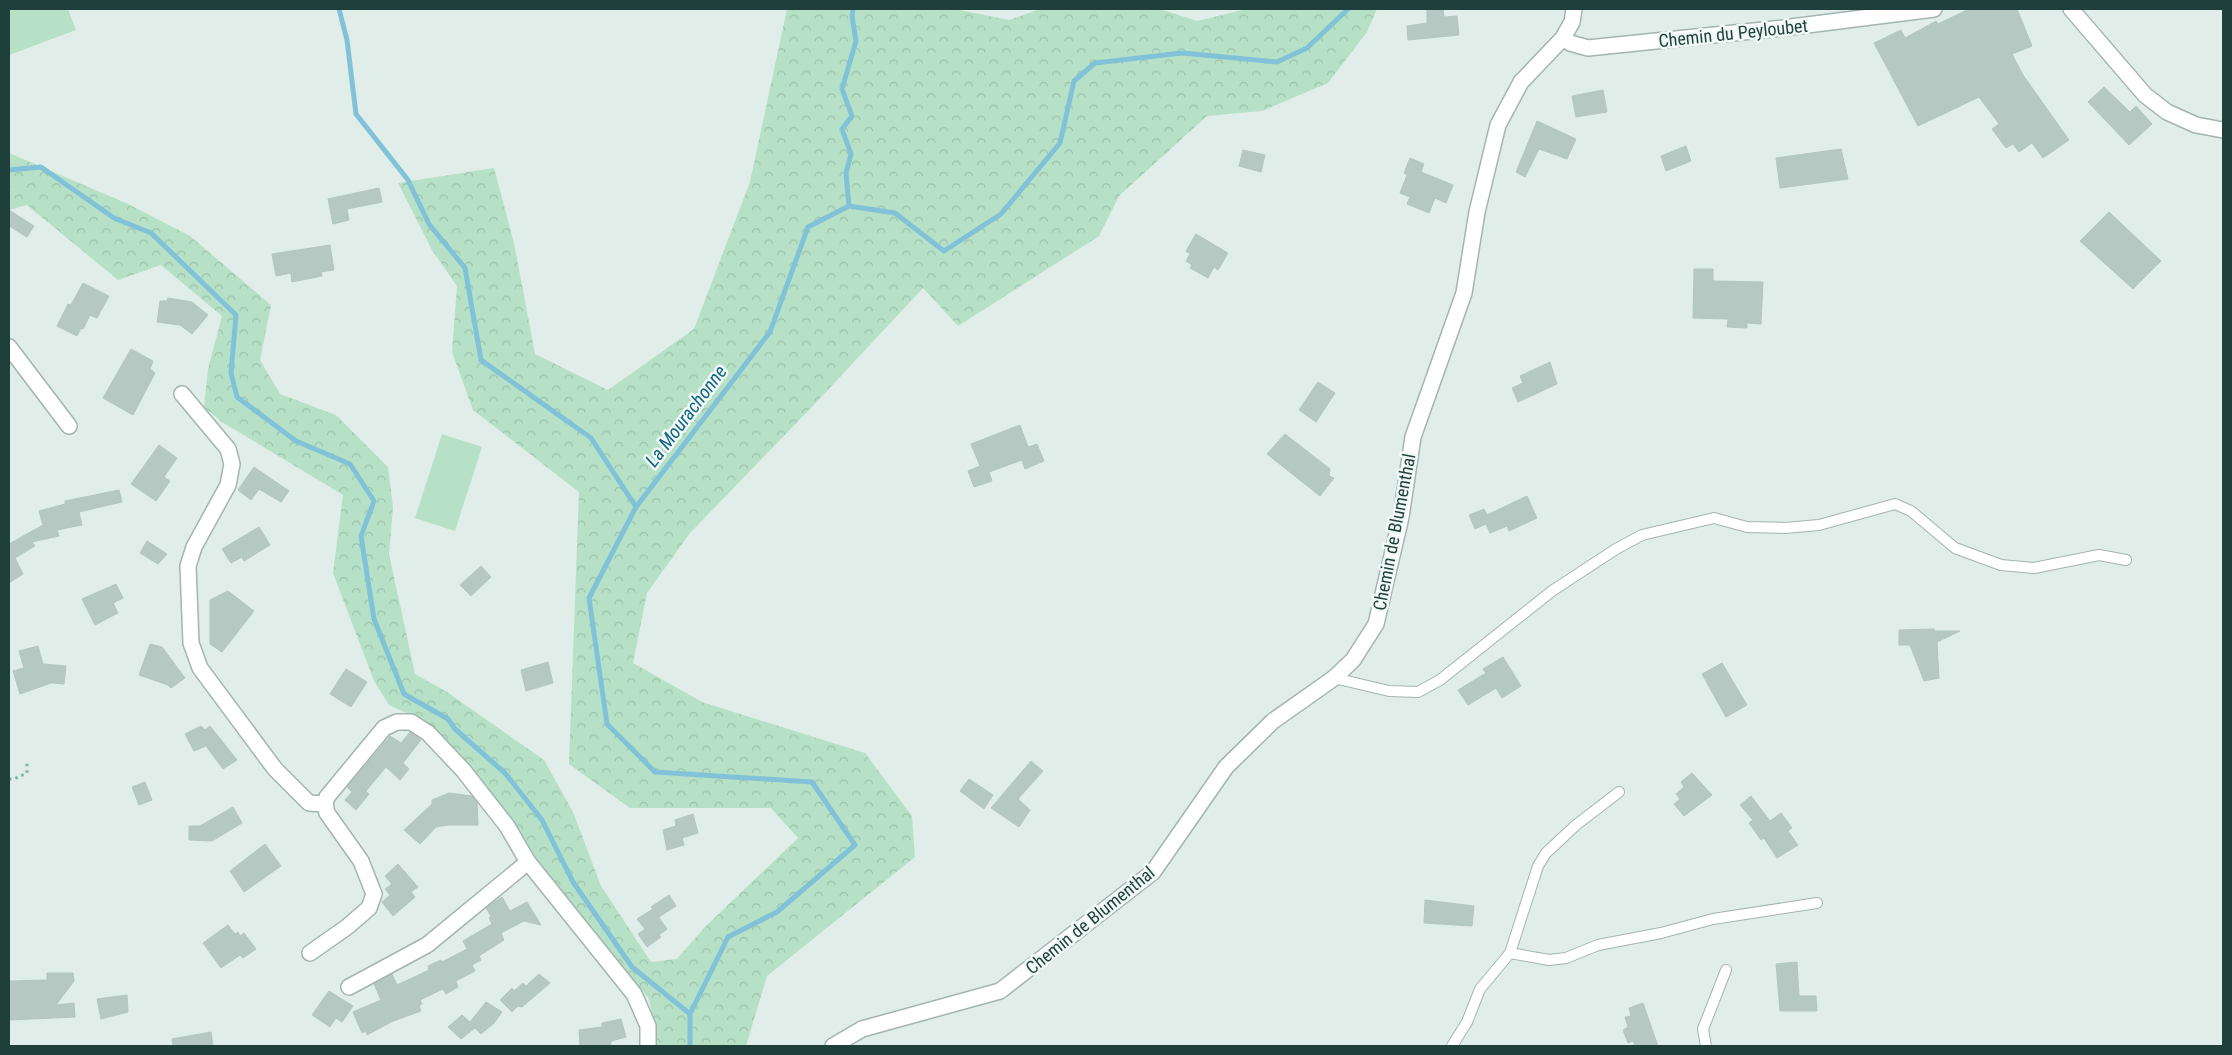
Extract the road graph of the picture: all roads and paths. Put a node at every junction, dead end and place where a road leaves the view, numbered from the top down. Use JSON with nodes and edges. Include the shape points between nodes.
{"nodes":[{"id":1,"x":1574,"y":9,"type":"edge"},
{"id":2,"x":1934,"y":9,"type":"edge"},
{"id":3,"x":2071,"y":9,"type":"edge"},
{"id":4,"x":1563,"y":38,"type":"junction"},
{"id":5,"x":2223,"y":130,"type":"edge"},
{"id":6,"x":9,"y":347,"type":"edge"},
{"id":7,"x":182,"y":394,"type":"dead end"},
{"id":8,"x":69,"y":426,"type":"dead end"},
{"id":9,"x":2126,"y":560,"type":"dead end"},
{"id":10,"x":1334,"y":678,"type":"junction"},
{"id":11,"x":27,"y":763,"type":"dead end"},
{"id":12,"x":9,"y":779,"type":"edge"},
{"id":13,"x":1619,"y":792,"type":"dead end"},
{"id":14,"x":325,"y":804,"type":"junction"},
{"id":15,"x":528,"y":862,"type":"junction"},
{"id":16,"x":1817,"y":903,"type":"dead end"},
{"id":17,"x":310,"y":953,"type":"dead end"},
{"id":18,"x":1510,"y":953,"type":"junction"},
{"id":19,"x":1726,"y":970,"type":"dead end"},
{"id":20,"x":349,"y":987,"type":"dead end"},
{"id":21,"x":648,"y":1046,"type":"edge"},
{"id":22,"x":832,"y":1046,"type":"edge"},
{"id":23,"x":1452,"y":1046,"type":"edge"},
{"id":24,"x":1706,"y":1046,"type":"edge"}],
"edges":[{"from":1,"to":4,"type":"street","name":"Chemin de Blumenthal","via":[[1572,22]]},
{"from":2,"to":4,"type":"street","name":"Chemin du Peyloubet","via":[[1588,48]]},
{"from":3,"to":5,"type":"street","via":[[2145,95],[2196,126]]},
{"from":4,"to":10,"type":"street","name":"Chemin de Blumenthal","via":[[1521,82],[1498,125],[1477,212],[1464,293],[1413,437],[1401,517],[1376,624],[1353,660]]},
{"from":6,"to":8,"type":"street"},
{"from":7,"to":14,"type":"street","via":[[228,449],[232,464],[228,485],[194,547],[188,566],[192,643],[200,668],[275,769],[309,803]]},
{"from":9,"to":10,"type":"lane","via":[[2099,556],[2034,568],[2001,565],[1955,548],[1911,511],[1895,504],[1819,525],[1785,528],[1747,528],[1714,518],[1642,535],[1616,549],[1552,591],[1440,680],[1418,692],[1389,691]]},
{"from":10,"to":22,"type":"street","name":"Chemin de Blumenthal","via":[[1274,721],[1226,767],[1153,872],[1000,991],[862,1029]]},
{"from":11,"to":12,"type":"path","via":[[27,773]]},
{"from":13,"to":18,"type":"lane","via":[[1546,853],[1538,866]]},
{"from":14,"to":15,"type":"street","via":[[327,797],[384,728],[397,722],[410,722],[428,733],[463,770],[507,826]]},
{"from":14,"to":17,"type":"street","via":[[332,822],[361,861],[374,894],[369,908]]},
{"from":15,"to":20,"type":"street","via":[[427,945]]},
{"from":15,"to":21,"type":"street","via":[[634,994],[648,1026]]},
{"from":16,"to":18,"type":"lane","via":[[1713,919],[1598,945],[1566,958],[1549,960]]},
{"from":18,"to":23,"type":"lane","via":[[1480,989],[1467,1022]]},
{"from":19,"to":24,"type":"lane","via":[[1703,1029]]}]}
